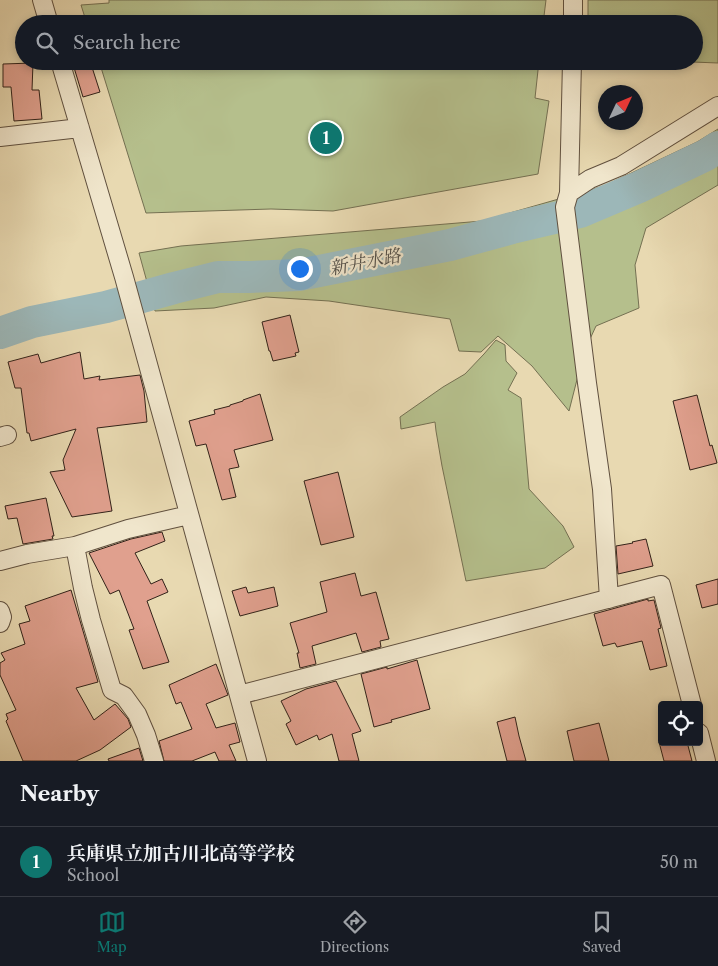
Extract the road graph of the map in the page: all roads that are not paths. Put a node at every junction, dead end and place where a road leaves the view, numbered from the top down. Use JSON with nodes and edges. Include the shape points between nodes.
{"nodes":[{"id":1,"x":42,"y":0,"type":"edge"},
{"id":2,"x":574,"y":0,"type":"edge"},
{"id":3,"x":46,"y":15,"type":"edge"},
{"id":4,"x":573,"y":15,"type":"edge"},
{"id":5,"x":63,"y":70,"type":"edge"},
{"id":6,"x":572,"y":70,"type":"edge"},
{"id":7,"x":718,"y":106,"type":"edge"},
{"id":8,"x":80,"y":128,"type":"junction"},
{"id":9,"x":0,"y":137,"type":"edge"},
{"id":10,"x":569,"y":193,"type":"junction"},
{"id":11,"x":189,"y":515,"type":"junction"},
{"id":12,"x":75,"y":546,"type":"junction"},
{"id":13,"x":0,"y":561,"type":"edge"},
{"id":14,"x":609,"y":599,"type":"junction"},
{"id":15,"x":0,"y":611,"type":"edge"},
{"id":16,"x":0,"y":623,"type":"edge"},
{"id":17,"x":238,"y":695,"type":"junction"},
{"id":18,"x":691,"y":701,"type":"edge"},
{"id":19,"x":702,"y":746,"type":"edge"},
{"id":20,"x":154,"y":761,"type":"edge"},
{"id":21,"x":257,"y":761,"type":"edge"},
{"id":22,"x":706,"y":761,"type":"edge"}],
"edges":[{"from":1,"to":3,"type":"street"},
{"from":2,"to":4,"type":"street"},
{"from":5,"to":8,"type":"street"},
{"from":6,"to":10,"type":"street"},
{"from":7,"to":10,"type":"street","via":[[621,166],[590,179]]},
{"from":8,"to":9,"type":"street"},
{"from":8,"to":11,"type":"street"},
{"from":10,"to":14,"type":"street","via":[[565,207],[602,489]]},
{"from":11,"to":12,"type":"street","via":[[128,528]]},
{"from":11,"to":17,"type":"street"},
{"from":12,"to":13,"type":"street"},
{"from":12,"to":20,"type":"street","via":[[91,620],[112,690],[124,696],[137,714]]},
{"from":14,"to":17,"type":"street"},
{"from":14,"to":18,"type":"street","via":[[661,585]]},
{"from":15,"to":16,"type":"street"},
{"from":17,"to":21,"type":"street"},
{"from":19,"to":22,"type":"street"}]}
